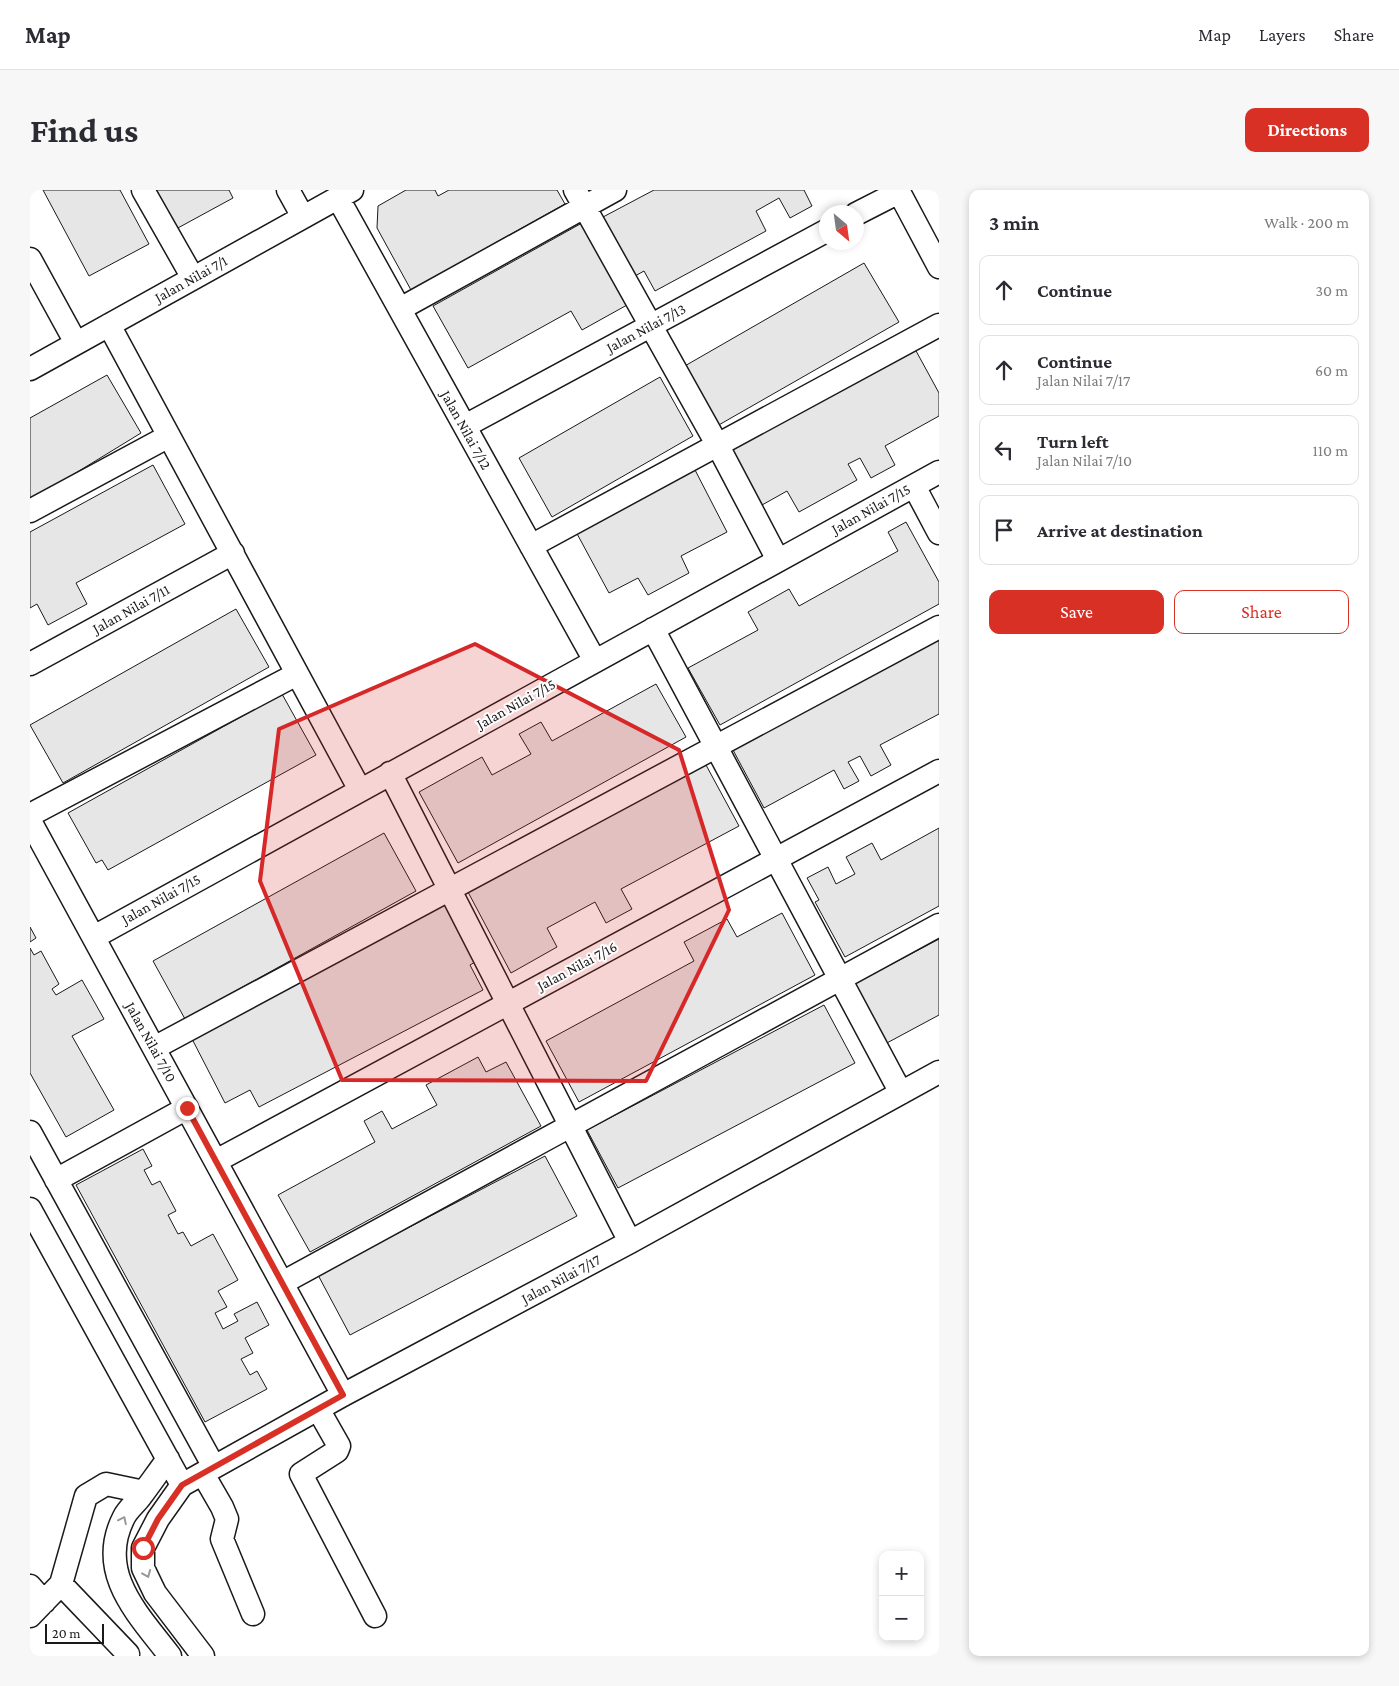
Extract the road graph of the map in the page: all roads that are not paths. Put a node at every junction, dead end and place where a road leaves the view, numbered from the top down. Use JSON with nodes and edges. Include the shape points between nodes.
{"nodes":[{"id":1,"x":143,"y":190,"type":"edge"},
{"id":2,"x":288,"y":190,"type":"edge"},
{"id":3,"x":615,"y":190,"type":"edge"},
{"id":4,"x":898,"y":191,"type":"edge"},
{"id":5,"x":345,"y":194,"type":"edge"},
{"id":6,"x":580,"y":199,"type":"edge"},
{"id":7,"x":864,"y":210,"type":"edge"},
{"id":8,"x":303,"y":217,"type":"junction"},
{"id":9,"x":819,"y":235,"type":"edge"},
{"id":10,"x":30,"y":259,"type":"edge"},
{"id":11,"x":939,"y":267,"type":"edge"},
{"id":12,"x":193,"y":278,"type":"junction"},
{"id":13,"x":400,"y":310,"type":"junction"},
{"id":14,"x":109,"y":325,"type":"junction"},
{"id":15,"x":939,"y":325,"type":"edge"},
{"id":16,"x":650,"y":326,"type":"junction"},
{"id":17,"x":76,"y":343,"type":"junction"},
{"id":18,"x":30,"y":369,"type":"edge"},
{"id":19,"x":465,"y":426,"type":"junction"},
{"id":20,"x":169,"y":436,"type":"junction"},
{"id":21,"x":718,"y":446,"type":"junction"},
{"id":22,"x":939,"y":472,"type":"edge"},
{"id":23,"x":914,"y":486,"type":"junction"},
{"id":24,"x":30,"y":511,"type":"edge"},
{"id":25,"x":939,"y":533,"type":"edge"},
{"id":26,"x":531,"y":546,"type":"junction"},
{"id":27,"x":232,"y":553,"type":"junction"},
{"id":28,"x":778,"y":560,"type":"junction"},
{"id":29,"x":939,"y":627,"type":"edge"},
{"id":30,"x":653,"y":629,"type":"junction"},
{"id":31,"x":595,"y":661,"type":"junction"},
{"id":32,"x":30,"y":664,"type":"edge"},
{"id":33,"x":298,"y":674,"type":"junction"},
{"id":34,"x":716,"y":747,"type":"junction"},
{"id":35,"x":939,"y":771,"type":"edge"},
{"id":36,"x":390,"y":773,"type":"junction"},
{"id":37,"x":360,"y":790,"type":"junction"},
{"id":38,"x":30,"y":815,"type":"edge"},
{"id":39,"x":33,"y":835,"type":"edge"},
{"id":40,"x":775,"y":859,"type":"junction"},
{"id":41,"x":450,"y":890,"type":"junction"},
{"id":42,"x":939,"y":925,"type":"edge"},
{"id":43,"x":94,"y":937,"type":"junction"},
{"id":44,"x":840,"y":979,"type":"junction"},
{"id":45,"x":508,"y":1003,"type":"junction"},
{"id":46,"x":154,"y":1048,"type":"junction"},
{"id":47,"x":939,"y":1072,"type":"edge"},
{"id":48,"x":901,"y":1093,"type":"junction"},
{"id":49,"x":187,"y":1108,"type":"junction"},
{"id":50,"x":571,"y":1125,"type":"junction"},
{"id":51,"x":30,"y":1132,"type":"edge"},
{"id":52,"x":216,"y":1161,"type":"junction"},
{"id":53,"x":56,"y":1180,"type":"junction"},
{"id":54,"x":30,"y":1209,"type":"edge"},
{"id":55,"x":630,"y":1242,"type":"junction"},
{"id":56,"x":282,"y":1282,"type":"junction"},
{"id":57,"x":343,"y":1395,"type":"junction"},
{"id":58,"x":318,"y":1409,"type":"junction"},
{"id":59,"x":168,"y":1459,"type":"junction"},
{"id":60,"x":208,"y":1471,"type":"junction"},
{"id":61,"x":182,"y":1485,"type":"junction"},
{"id":62,"x":144,"y":1492,"type":"junction"},
{"id":63,"x":61,"y":1584,"type":"junction"},
{"id":64,"x":35,"y":1601,"type":"edge"},
{"id":65,"x":252,"y":1614,"type":"dead end"},
{"id":66,"x":375,"y":1616,"type":"dead end"},
{"id":67,"x":127,"y":1656,"type":"edge"},
{"id":68,"x":170,"y":1656,"type":"edge"},
{"id":69,"x":203,"y":1656,"type":"edge"}],
"edges":[{"from":1,"to":12,"type":"street"},
{"from":2,"to":8,"type":"street"},
{"from":3,"to":6,"type":"street"},
{"from":4,"to":7,"type":"street"},
{"from":4,"to":11,"type":"street"},
{"from":5,"to":8,"type":"street","name":"Jalan Nilai 7/1"},
{"from":5,"to":13,"type":"street","name":"Jalan Nilai 7/12"},
{"from":6,"to":13,"type":"street"},
{"from":6,"to":16,"type":"street"},
{"from":8,"to":12,"type":"street","name":"Jalan Nilai 7/1"},
{"from":9,"to":16,"type":"street","name":"Jalan Nilai 7/13"},
{"from":10,"to":17,"type":"street"},
{"from":12,"to":14,"type":"street","name":"Jalan Nilai 7/1"},
{"from":13,"to":19,"type":"street","name":"Jalan Nilai 7/12"},
{"from":14,"to":17,"type":"street","name":"Jalan Nilai 7/1"},
{"from":14,"to":20,"type":"street"},
{"from":15,"to":21,"type":"street"},
{"from":16,"to":19,"type":"street","name":"Jalan Nilai 7/13"},
{"from":16,"to":21,"type":"street"},
{"from":17,"to":18,"type":"street","name":"Jalan Nilai 7/1"},
{"from":19,"to":26,"type":"street","name":"Jalan Nilai 7/12"},
{"from":20,"to":24,"type":"street"},
{"from":20,"to":27,"type":"street"},
{"from":21,"to":26,"type":"street"},
{"from":21,"to":28,"type":"street"},
{"from":22,"to":23,"type":"street","name":"Jalan Nilai 7/15"},
{"from":23,"to":25,"type":"street"},
{"from":23,"to":28,"type":"street","name":"Jalan Nilai 7/15"},
{"from":26,"to":31,"type":"street","name":"Jalan Nilai 7/12"},
{"from":27,"to":32,"type":"street","name":"Jalan Nilai 7/11"},
{"from":27,"to":33,"type":"street"},
{"from":28,"to":30,"type":"street","name":"Jalan Nilai 7/15"},
{"from":29,"to":34,"type":"street"},
{"from":30,"to":31,"type":"street","name":"Jalan Nilai 7/15"},
{"from":30,"to":34,"type":"street"},
{"from":31,"to":36,"type":"street","name":"Jalan Nilai 7/15"},
{"from":33,"to":37,"type":"street"},
{"from":33,"to":38,"type":"street"},
{"from":34,"to":40,"type":"street"},
{"from":34,"to":41,"type":"street"},
{"from":35,"to":40,"type":"street","name":"Jalan Nilai 7/16"},
{"from":36,"to":37,"type":"street","name":"Jalan Nilai 7/15"},
{"from":36,"to":41,"type":"street"},
{"from":37,"to":43,"type":"street","name":"Jalan Nilai 7/15"},
{"from":39,"to":43,"type":"street","name":"Jalan Nilai 7/10"},
{"from":40,"to":44,"type":"street"},
{"from":40,"to":45,"type":"street","name":"Jalan Nilai 7/16"},
{"from":41,"to":45,"type":"street"},
{"from":41,"to":46,"type":"street"},
{"from":42,"to":44,"type":"street"},
{"from":43,"to":46,"type":"street","name":"Jalan Nilai 7/10"},
{"from":44,"to":48,"type":"street"},
{"from":44,"to":50,"type":"street"},
{"from":45,"to":50,"type":"street"},
{"from":45,"to":52,"type":"street","name":"Jalan Nilai 7/16"},
{"from":46,"to":49,"type":"street","name":"Jalan Nilai 7/10"},
{"from":47,"to":48,"type":"street","name":"Jalan Nilai 7/17"},
{"from":48,"to":55,"type":"street","name":"Jalan Nilai 7/17"},
{"from":49,"to":52,"type":"street","name":"Jalan Nilai 7/10"},
{"from":49,"to":53,"type":"street"},
{"from":50,"to":55,"type":"street"},
{"from":50,"to":56,"type":"street"},
{"from":51,"to":53,"type":"street"},
{"from":52,"to":56,"type":"street","name":"Jalan Nilai 7/10"},
{"from":53,"to":60,"type":"street"},
{"from":54,"to":59,"type":"street"},
{"from":55,"to":57,"type":"street","name":"Jalan Nilai 7/17"},
{"from":56,"to":57,"type":"street","name":"Jalan Nilai 7/10"},
{"from":57,"to":58,"type":"street","name":"Jalan Nilai 7/17"},
{"from":58,"to":60,"type":"street","name":"Jalan Nilai 7/17"},
{"from":58,"to":66,"type":"street","via":[[338,1446],[337,1451],[301,1474]]},
{"from":59,"to":61,"type":"street"},
{"from":59,"to":62,"type":"street"},
{"from":60,"to":61,"type":"street","name":"Jalan Nilai 7/17"},
{"from":60,"to":65,"type":"street","via":[[227,1519],[222,1539]]},
{"from":61,"to":69,"type":"street","one_way":true,"via":[[158,1519],[143,1548],[143,1568],[155,1593]]},
{"from":62,"to":63,"type":"street","via":[[106,1484],[86,1496]]},
{"from":68,"to":62,"type":"street","one_way":true,"via":[[124,1596],[117,1573],[116,1535],[125,1515]]},
{"from":63,"to":64,"type":"street"},
{"from":63,"to":67,"type":"street"}]}
